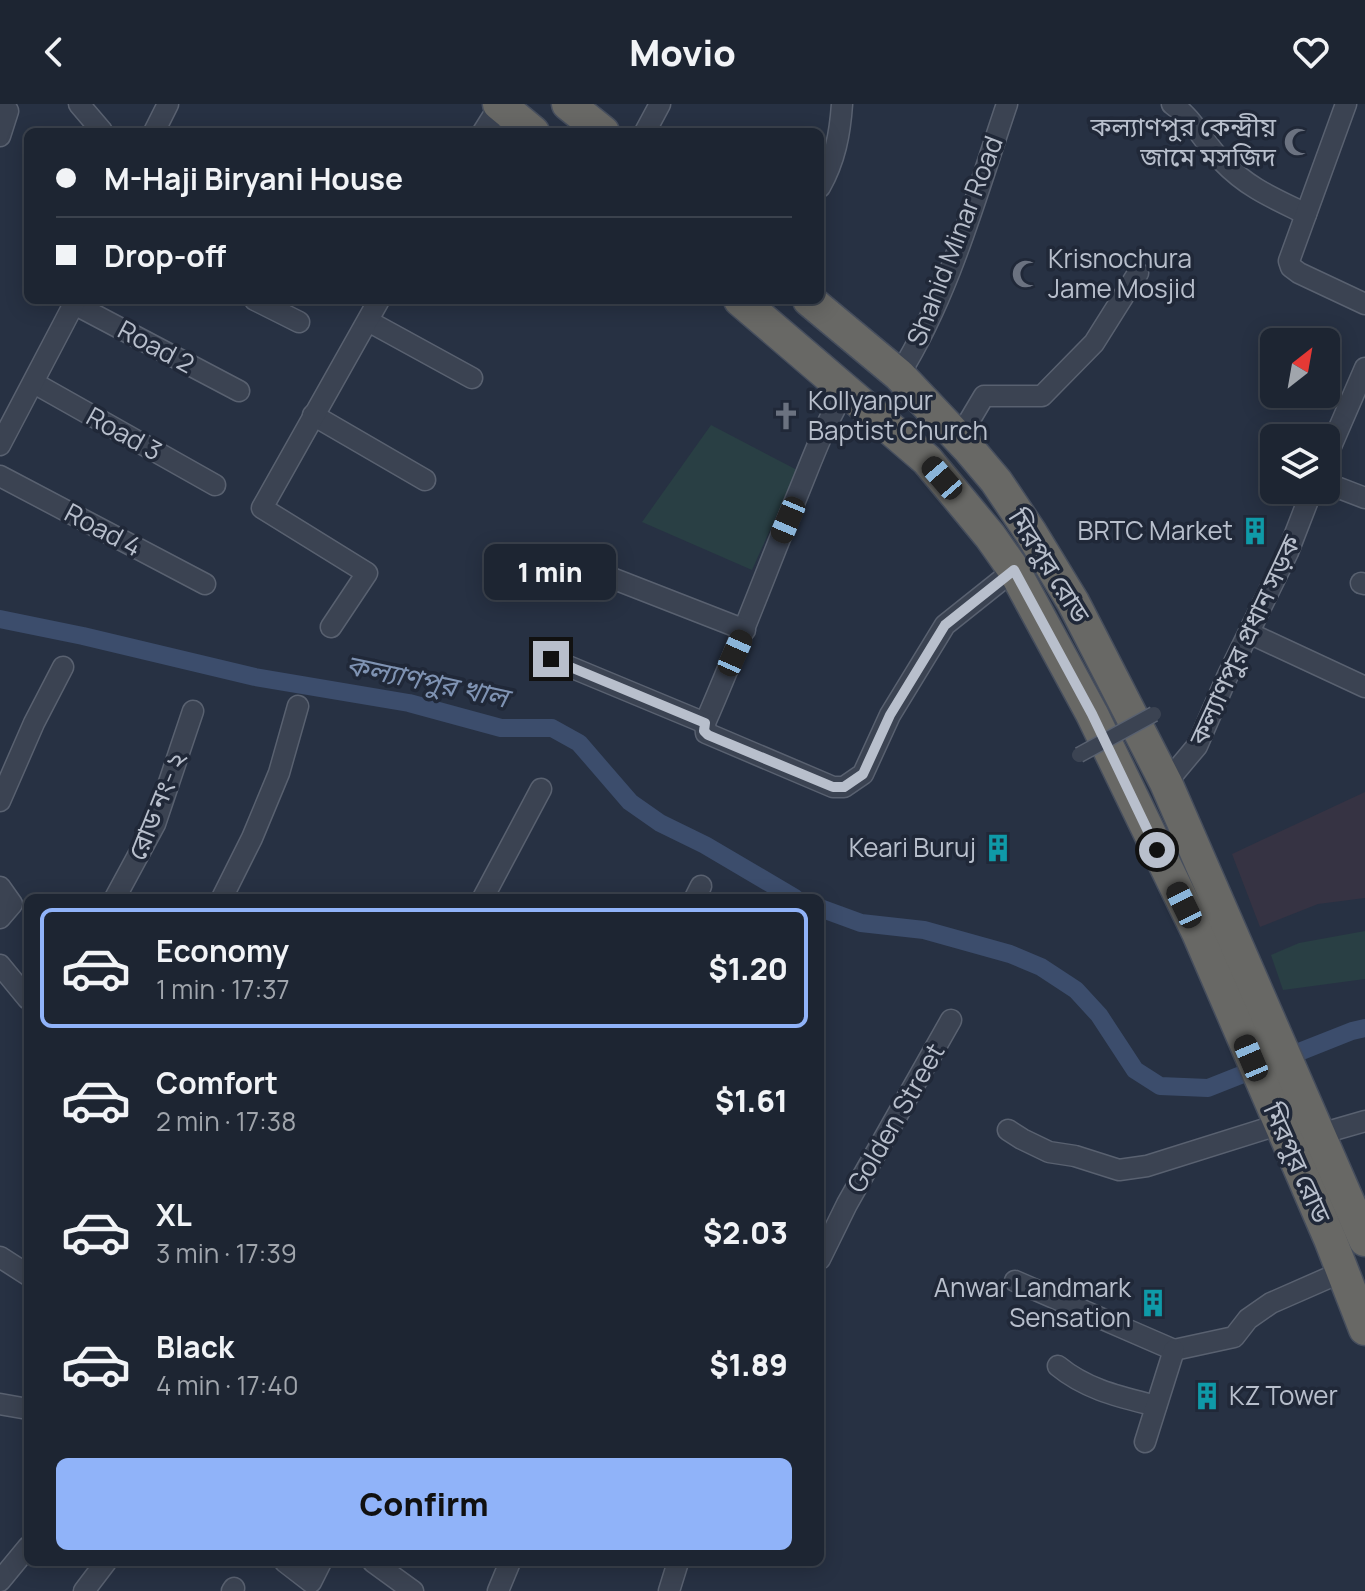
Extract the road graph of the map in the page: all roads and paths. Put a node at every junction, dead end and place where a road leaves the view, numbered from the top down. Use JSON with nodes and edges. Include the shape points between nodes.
{"nodes":[{"id":1,"x":4,"y":104,"type":"edge"},
{"id":2,"x":79,"y":104,"type":"edge"},
{"id":3,"x":168,"y":104,"type":"edge"},
{"id":4,"x":499,"y":104,"type":"edge"},
{"id":5,"x":568,"y":104,"type":"edge"},
{"id":6,"x":660,"y":104,"type":"edge"},
{"id":7,"x":842,"y":104,"type":"edge"},
{"id":8,"x":1007,"y":104,"type":"edge"},
{"id":9,"x":1172,"y":104,"type":"edge"},
{"id":10,"x":1346,"y":104,"type":"edge"},
{"id":11,"x":99,"y":128,"type":"edge"},
{"id":12,"x":156,"y":128,"type":"edge"},
{"id":13,"x":485,"y":128,"type":"edge"},
{"id":14,"x":528,"y":128,"type":"edge"},
{"id":15,"x":598,"y":128,"type":"edge"},
{"id":16,"x":647,"y":128,"type":"edge"},
{"id":17,"x":0,"y":136,"type":"edge"},
{"id":18,"x":824,"y":180,"type":"edge"},
{"id":19,"x":1306,"y":214,"type":"junction"},
{"id":20,"x":1138,"y":273,"type":"dead end"},
{"id":21,"x":74,"y":304,"type":"edge"},
{"id":22,"x":79,"y":304,"type":"edge"},
{"id":23,"x":263,"y":304,"type":"edge"},
{"id":24,"x":377,"y":304,"type":"edge"},
{"id":25,"x":745,"y":304,"type":"edge"},
{"id":26,"x":814,"y":304,"type":"edge"},
{"id":27,"x":1365,"y":304,"type":"edge"},
{"id":28,"x":368,"y":321,"type":"junction"},
{"id":29,"x":299,"y":322,"type":"dead end"},
{"id":30,"x":1365,"y":368,"type":"edge"},
{"id":31,"x":899,"y":375,"type":"junction"},
{"id":32,"x":472,"y":378,"type":"dead end"},
{"id":33,"x":34,"y":383,"type":"junction"},
{"id":34,"x":846,"y":390,"type":"junction"},
{"id":35,"x":239,"y":391,"type":"dead end"},
{"id":36,"x":313,"y":415,"type":"junction"},
{"id":37,"x":1340,"y":426,"type":"edge"},
{"id":38,"x":959,"y":438,"type":"junction"},
{"id":39,"x":0,"y":445,"type":"edge"},
{"id":40,"x":0,"y":476,"type":"edge"},
{"id":41,"x":425,"y":480,"type":"dead end"},
{"id":42,"x":215,"y":485,"type":"dead end"},
{"id":43,"x":1340,"y":488,"type":"edge"},
{"id":44,"x":1365,"y":498,"type":"edge"},
{"id":45,"x":1307,"y":504,"type":"edge"},
{"id":46,"x":586,"y":568,"type":"dead end"},
{"id":47,"x":1014,"y":570,"type":"junction"},
{"id":48,"x":205,"y":584,"type":"dead end"},
{"id":49,"x":331,"y":627,"type":"dead end"},
{"id":50,"x":745,"y":630,"type":"junction"},
{"id":51,"x":1249,"y":633,"type":"junction"},
{"id":52,"x":551,"y":659,"type":"dead end"},
{"id":53,"x":63,"y":667,"type":"dead end"},
{"id":54,"x":1365,"y":687,"type":"edge"},
{"id":55,"x":298,"y":706,"type":"dead end"},
{"id":56,"x":193,"y":711,"type":"dead end"},
{"id":57,"x":1154,"y":714,"type":"dead end"},
{"id":58,"x":705,"y":723,"type":"junction"},
{"id":59,"x":1079,"y":755,"type":"dead end"},
{"id":60,"x":1166,"y":783,"type":"junction"},
{"id":61,"x":541,"y":789,"type":"dead end"},
{"id":62,"x":0,"y":801,"type":"edge"},
{"id":63,"x":0,"y":887,"type":"edge"},
{"id":64,"x":117,"y":894,"type":"edge"},
{"id":65,"x":224,"y":894,"type":"edge"},
{"id":66,"x":485,"y":894,"type":"edge"},
{"id":67,"x":0,"y":918,"type":"edge"},
{"id":68,"x":0,"y":965,"type":"edge"},
{"id":69,"x":24,"y":994,"type":"edge"},
{"id":70,"x":951,"y":1020,"type":"dead end"},
{"id":71,"x":1255,"y":1028,"type":"junction"},
{"id":72,"x":1284,"y":1108,"type":"junction"},
{"id":73,"x":1365,"y":1121,"type":"edge"},
{"id":74,"x":1008,"y":1130,"type":"dead end"},
{"id":75,"x":1320,"y":1134,"type":"junction"},
{"id":76,"x":1365,"y":1240,"type":"edge"},
{"id":77,"x":824,"y":1251,"type":"edge"},
{"id":78,"x":0,"y":1257,"type":"edge"},
{"id":79,"x":1344,"y":1271,"type":"junction"},
{"id":80,"x":24,"y":1272,"type":"edge"},
{"id":81,"x":1015,"y":1281,"type":"dead end"},
{"id":82,"x":1365,"y":1329,"type":"edge"},
{"id":83,"x":1174,"y":1350,"type":"junction"},
{"id":84,"x":1058,"y":1366,"type":"dead end"},
{"id":85,"x":0,"y":1404,"type":"edge"},
{"id":86,"x":1156,"y":1406,"type":"junction"},
{"id":87,"x":24,"y":1408,"type":"edge"},
{"id":88,"x":1145,"y":1442,"type":"dead end"},
{"id":89,"x":24,"y":1552,"type":"edge"},
{"id":90,"x":103,"y":1566,"type":"edge"},
{"id":91,"x":290,"y":1566,"type":"edge"},
{"id":92,"x":319,"y":1566,"type":"edge"},
{"id":93,"x":379,"y":1566,"type":"edge"},
{"id":94,"x":508,"y":1566,"type":"edge"},
{"id":95,"x":677,"y":1566,"type":"edge"},
{"id":96,"x":0,"y":1581,"type":"edge"},
{"id":97,"x":84,"y":1591,"type":"edge"},
{"id":98,"x":413,"y":1591,"type":"edge"},
{"id":99,"x":498,"y":1591,"type":"edge"},
{"id":100,"x":669,"y":1591,"type":"edge"}],
"edges":[{"from":1,"to":17,"type":"street","via":[[8,111]]},
{"from":2,"to":11,"type":"street"},
{"from":3,"to":12,"type":"street"},
{"from":4,"to":13,"type":"street"},
{"from":4,"to":14,"type":"highway"},
{"from":5,"to":15,"type":"highway"},
{"from":6,"to":16,"type":"street"},
{"from":7,"to":18,"type":"street","via":[[838,144]]},
{"from":8,"to":31,"type":"street","name":"Shahid Minar Road","via":[[946,278]]},
{"from":9,"to":19,"type":"street","via":[[1187,114],[1219,159],[1249,186]]},
{"from":10,"to":19,"type":"street"},
{"from":19,"to":27,"type":"street","via":[[1291,267]]},
{"from":20,"to":38,"type":"street","via":[[1094,343],[1042,396],[984,396]]},
{"from":21,"to":33,"type":"street"},
{"from":22,"to":35,"type":"street","name":"Road 2"},
{"from":23,"to":29,"type":"street"},
{"from":24,"to":28,"type":"street"},
{"from":25,"to":34,"type":"highway","name":"মিরপুর রোড"},
{"from":26,"to":31,"type":"highway","name":"মিরপুর রোড"},
{"from":28,"to":32,"type":"street"},
{"from":28,"to":36,"type":"street"},
{"from":30,"to":37,"type":"street"},
{"from":31,"to":38,"type":"highway","name":"মিরপুর রোড"},
{"from":33,"to":39,"type":"street"},
{"from":33,"to":42,"type":"street","name":"Road 3"},
{"from":34,"to":47,"type":"highway","name":"মিরপুর রোড","via":[[927,460]]},
{"from":34,"to":50,"type":"street","via":[[832,412]]},
{"from":36,"to":41,"type":"street"},
{"from":36,"to":49,"type":"street","via":[[262,508],[367,573]]},
{"from":38,"to":60,"type":"highway","name":"মিরপুর রোড","via":[[996,481],[1073,602]]},
{"from":40,"to":48,"type":"street","name":"Road 4"},
{"from":43,"to":44,"type":"street"},
{"from":45,"to":51,"type":"street","name":"কল্যাণপুর প্রধান সড়ক"},
{"from":46,"to":50,"type":"street"},
{"from":47,"to":58,"type":"street","via":[[945,625],[854,783],[833,787],[708,735]]},
{"from":47,"to":71,"type":"highway","name":"মিরপুর রোড","via":[[1092,714],[1198,933]]},
{"from":50,"to":58,"type":"street"},
{"from":51,"to":54,"type":"street"},
{"from":51,"to":60,"type":"street","name":"কল্যাণপুর প্রধান সড়ক","via":[[1197,746]]},
{"from":52,"to":58,"type":"street"},
{"from":53,"to":62,"type":"street"},
{"from":55,"to":65,"type":"street","via":[[279,773]]},
{"from":56,"to":64,"type":"street","name":"রোড নং- ২","via":[[155,824]]},
{"from":57,"to":59,"type":"street","bridge":true},
{"from":60,"to":71,"type":"highway","name":"মিরপুর রোড","via":[[1225,915]]},
{"from":61,"to":66,"type":"street"},
{"from":63,"to":67,"type":"street","via":[[12,904]]},
{"from":68,"to":69,"type":"street"},
{"from":70,"to":77,"type":"street","name":"Golden Street"},
{"from":71,"to":72,"type":"highway","name":"মিরপুর রোড"},
{"from":72,"to":74,"type":"street","via":[[1147,1166],[1119,1170],[1049,1152]]},
{"from":72,"to":75,"type":"highway","name":"মিরপুর রোড"},
{"from":72,"to":79,"type":"highway","name":"মিরপুর রোড"},
{"from":73,"to":75,"type":"street"},
{"from":75,"to":76,"type":"highway","name":"মিরপুর রোড"},
{"from":78,"to":80,"type":"street"},
{"from":79,"to":82,"type":"highway","name":"মিরপুর রোড"},
{"from":79,"to":83,"type":"street","via":[[1271,1303],[1234,1337]]},
{"from":81,"to":83,"type":"street"},
{"from":83,"to":86,"type":"street"},
{"from":84,"to":86,"type":"street","via":[[1100,1392]]},
{"from":85,"to":87,"type":"street"},
{"from":86,"to":88,"type":"street"},
{"from":89,"to":96,"type":"street"},
{"from":90,"to":97,"type":"street"},
{"from":91,"to":92,"type":"street","via":[[311,1582]]},
{"from":93,"to":98,"type":"street"},
{"from":94,"to":99,"type":"street"},
{"from":95,"to":100,"type":"street"}]}
